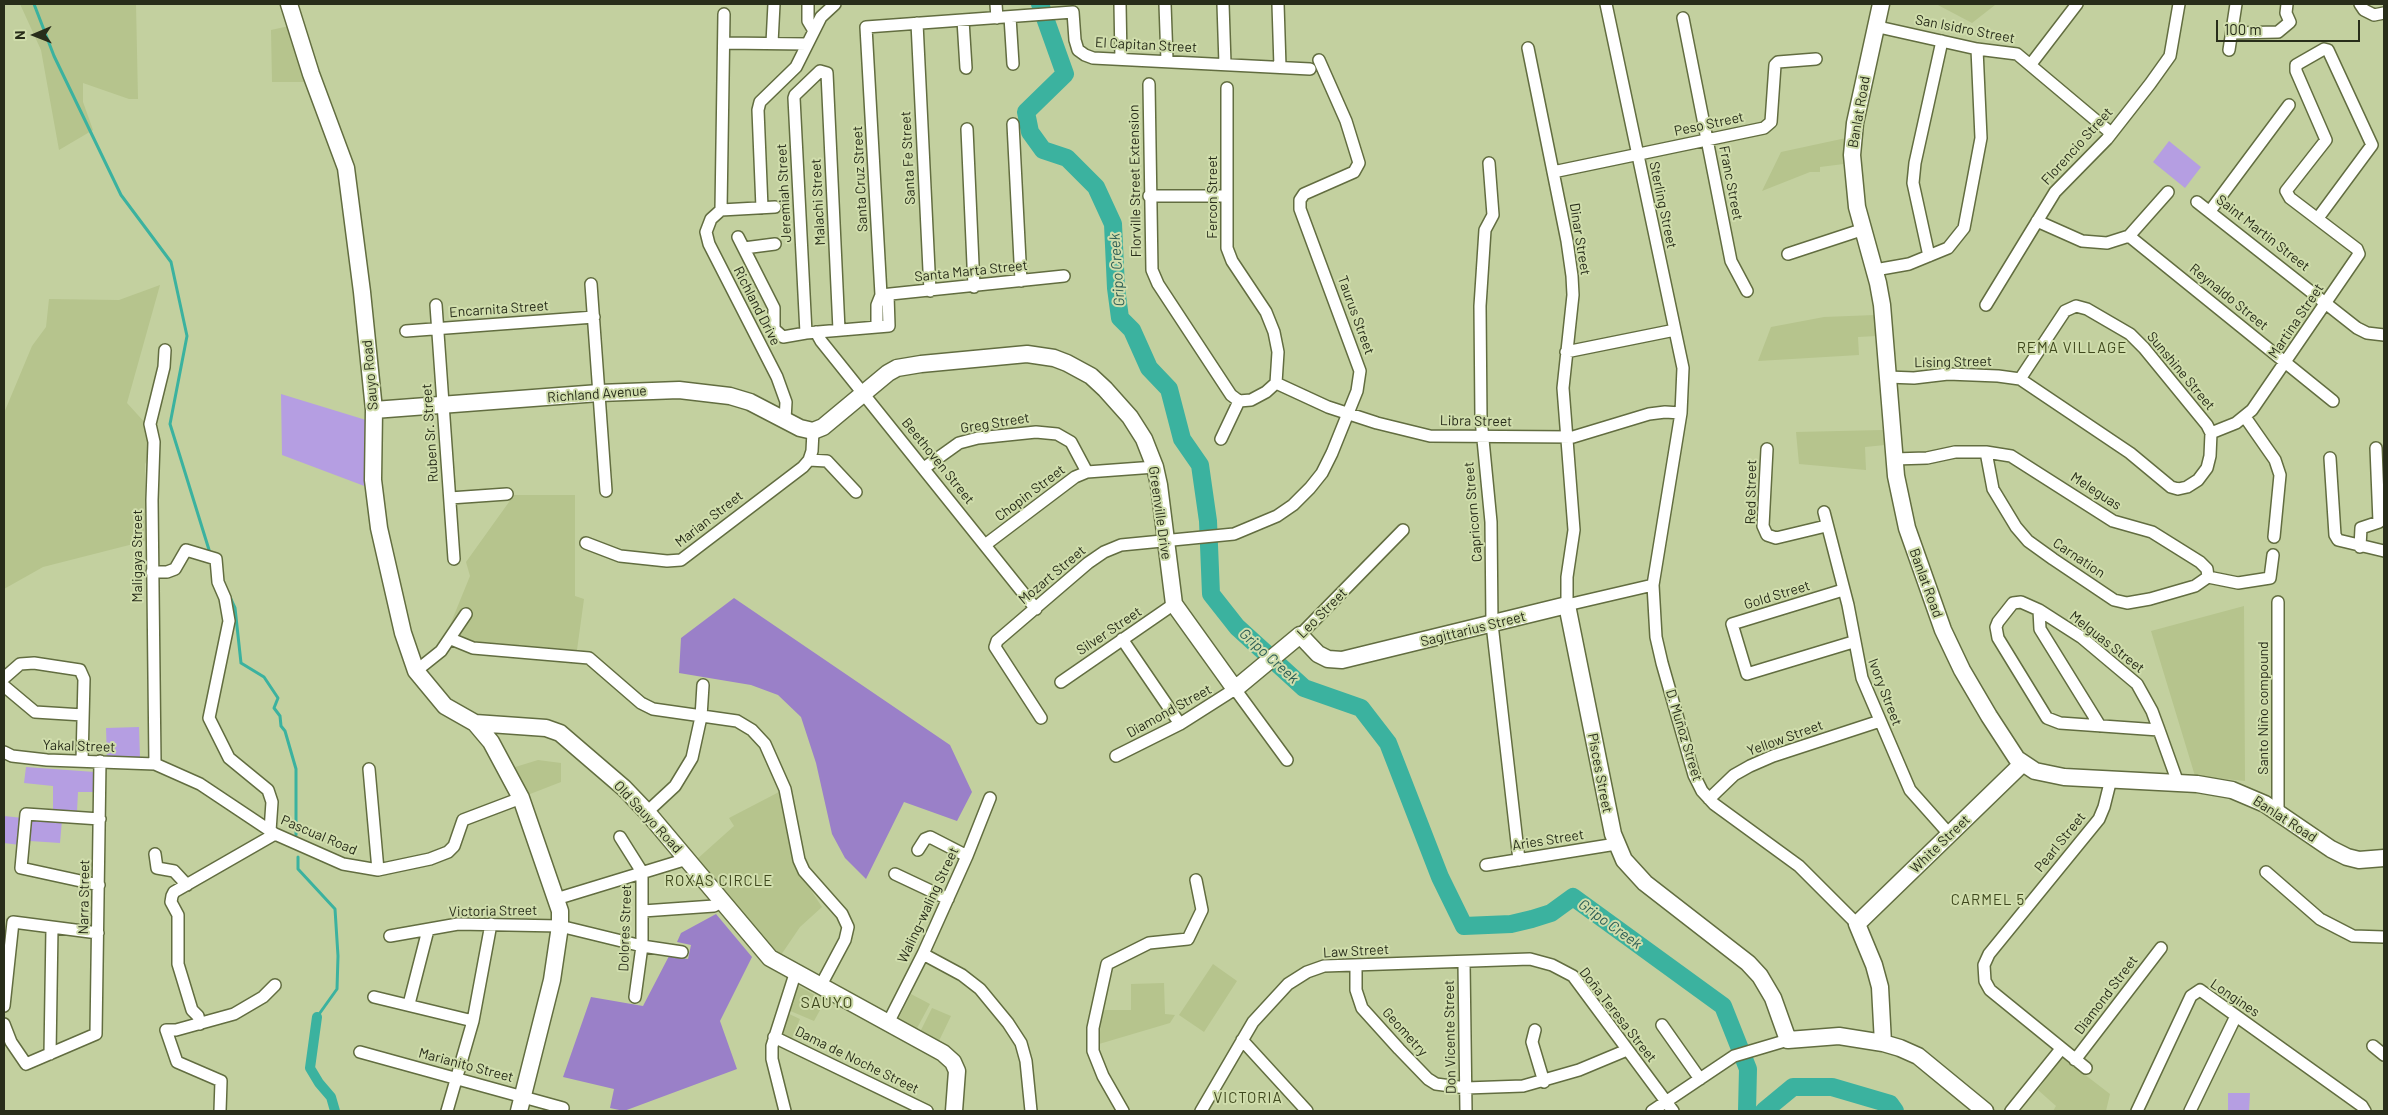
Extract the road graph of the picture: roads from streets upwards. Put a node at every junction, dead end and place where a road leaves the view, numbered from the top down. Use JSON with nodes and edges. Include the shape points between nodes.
{"nodes":[{"id":1,"x":289,"y":4,"type":"edge"},
{"id":2,"x":774,"y":4,"type":"edge"},
{"id":3,"x":808,"y":4,"type":"edge"},
{"id":4,"x":835,"y":4,"type":"edge"},
{"id":5,"x":996,"y":4,"type":"edge"},
{"id":6,"x":1120,"y":4,"type":"edge"},
{"id":7,"x":1165,"y":4,"type":"edge"},
{"id":8,"x":1223,"y":4,"type":"edge"},
{"id":9,"x":1278,"y":4,"type":"edge"},
{"id":10,"x":1606,"y":4,"type":"edge"},
{"id":11,"x":1881,"y":4,"type":"edge"},
{"id":12,"x":2077,"y":4,"type":"edge"},
{"id":13,"x":2179,"y":4,"type":"edge"},
{"id":14,"x":2236,"y":4,"type":"edge"},
{"id":15,"x":2288,"y":4,"type":"edge"},
{"id":16,"x":2360,"y":4,"type":"edge"},
{"id":17,"x":724,"y":14,"type":"dead end"},
{"id":18,"x":2379,"y":14,"type":"edge"},
{"id":19,"x":1010,"y":17,"type":"junction"},
{"id":20,"x":997,"y":18,"type":"junction"},
{"id":21,"x":1683,"y":18,"type":"dead end"},
{"id":22,"x":963,"y":20,"type":"junction"},
{"id":23,"x":917,"y":23,"type":"junction"},
{"id":24,"x":1877,"y":23,"type":"junction"},
{"id":25,"x":866,"y":27,"type":"joint"},
{"id":26,"x":814,"y":31,"type":"junction"},
{"id":27,"x":2232,"y":33,"type":"junction"},
{"id":28,"x":1942,"y":41,"type":"junction"},
{"id":29,"x":724,"y":43,"type":"junction"},
{"id":30,"x":772,"y":43,"type":"junction"},
{"id":31,"x":807,"y":44,"type":"junction"},
{"id":32,"x":1528,"y":48,"type":"dead end"},
{"id":33,"x":1977,"y":49,"type":"junction"},
{"id":34,"x":2229,"y":50,"type":"dead end"},
{"id":35,"x":1121,"y":59,"type":"junction"},
{"id":36,"x":1816,"y":59,"type":"dead end"},
{"id":37,"x":1166,"y":60,"type":"junction"},
{"id":38,"x":1319,"y":60,"type":"dead end"},
{"id":39,"x":1013,"y":64,"type":"dead end"},
{"id":40,"x":1225,"y":64,"type":"junction"},
{"id":41,"x":2031,"y":64,"type":"junction"},
{"id":42,"x":1280,"y":67,"type":"junction"},
{"id":43,"x":966,"y":68,"type":"dead end"},
{"id":44,"x":1310,"y":69,"type":"dead end"},
{"id":45,"x":827,"y":73,"type":"joint"},
{"id":46,"x":1149,"y":84,"type":"dead end"},
{"id":47,"x":1227,"y":88,"type":"dead end"},
{"id":48,"x":2290,"y":105,"type":"dead end"},
{"id":49,"x":1013,"y":124,"type":"dead end"},
{"id":50,"x":967,"y":129,"type":"dead end"},
{"id":51,"x":2111,"y":133,"type":"junction"},
{"id":52,"x":1708,"y":139,"type":"junction"},
{"id":53,"x":1637,"y":154,"type":"junction"},
{"id":54,"x":1488,"y":162,"type":"dead end"},
{"id":55,"x":1553,"y":172,"type":"junction"},
{"id":56,"x":2168,"y":192,"type":"dead end"},
{"id":57,"x":1149,"y":196,"type":"junction"},
{"id":58,"x":1227,"y":196,"type":"junction"},
{"id":59,"x":2197,"y":202,"type":"dead end"},
{"id":60,"x":775,"y":207,"type":"dead end"},
{"id":61,"x":762,"y":208,"type":"junction"},
{"id":62,"x":721,"y":210,"type":"junction"},
{"id":63,"x":2210,"y":211,"type":"junction"},
{"id":64,"x":2318,"y":218,"type":"junction"},
{"id":65,"x":2037,"y":221,"type":"junction"},
{"id":66,"x":1864,"y":229,"type":"junction"},
{"id":67,"x":2128,"y":236,"type":"junction"},
{"id":68,"x":738,"y":237,"type":"dead end"},
{"id":69,"x":775,"y":244,"type":"dead end"},
{"id":70,"x":744,"y":248,"type":"junction"},
{"id":71,"x":1788,"y":254,"type":"dead end"},
{"id":72,"x":1929,"y":256,"type":"junction"},
{"id":73,"x":1875,"y":270,"type":"junction"},
{"id":74,"x":1064,"y":276,"type":"dead end"},
{"id":75,"x":1021,"y":281,"type":"junction"},
{"id":76,"x":591,"y":284,"type":"dead end"},
{"id":77,"x":974,"y":287,"type":"junction"},
{"id":78,"x":930,"y":291,"type":"junction"},
{"id":79,"x":1747,"y":291,"type":"dead end"},
{"id":80,"x":885,"y":295,"type":"junction"},
{"id":81,"x":2326,"y":302,"type":"junction"},
{"id":82,"x":1986,"y":304,"type":"dead end"},
{"id":83,"x":436,"y":305,"type":"dead end"},
{"id":84,"x":594,"y":317,"type":"junction"},
{"id":85,"x":877,"y":327,"type":"junction"},
{"id":86,"x":438,"y":328,"type":"junction"},
{"id":87,"x":406,"y":330,"type":"dead end"},
{"id":88,"x":839,"y":330,"type":"junction"},
{"id":89,"x":1675,"y":330,"type":"junction"},
{"id":90,"x":811,"y":332,"type":"junction"},
{"id":91,"x":2384,"y":335,"type":"edge"},
{"id":92,"x":165,"y":350,"type":"dead end"},
{"id":93,"x":1566,"y":352,"type":"junction"},
{"id":94,"x":2285,"y":363,"type":"junction"},
{"id":95,"x":1887,"y":377,"type":"junction"},
{"id":96,"x":2020,"y":379,"type":"junction"},
{"id":97,"x":1276,"y":383,"type":"junction"},
{"id":98,"x":864,"y":392,"type":"junction"},
{"id":99,"x":599,"y":393,"type":"junction"},
{"id":100,"x":1239,"y":401,"type":"junction"},
{"id":101,"x":2333,"y":401,"type":"dead end"},
{"id":102,"x":443,"y":405,"type":"junction"},
{"id":103,"x":374,"y":410,"type":"junction"},
{"id":104,"x":1348,"y":414,"type":"junction"},
{"id":105,"x":1681,"y":414,"type":"junction"},
{"id":106,"x":2245,"y":417,"type":"junction"},
{"id":107,"x":785,"y":420,"type":"junction"},
{"id":108,"x":813,"y":431,"type":"junction"},
{"id":109,"x":2211,"y":433,"type":"junction"},
{"id":110,"x":1482,"y":437,"type":"junction"},
{"id":111,"x":1565,"y":437,"type":"junction"},
{"id":112,"x":1222,"y":439,"type":"dead end"},
{"id":113,"x":2376,"y":448,"type":"dead end"},
{"id":114,"x":1767,"y":449,"type":"dead end"},
{"id":115,"x":1986,"y":452,"type":"junction"},
{"id":116,"x":2330,"y":458,"type":"dead end"},
{"id":117,"x":1894,"y":459,"type":"junction"},
{"id":118,"x":810,"y":460,"type":"junction"},
{"id":119,"x":1155,"y":467,"type":"junction"},
{"id":120,"x":924,"y":468,"type":"junction"},
{"id":121,"x":1087,"y":472,"type":"junction"},
{"id":122,"x":606,"y":491,"type":"dead end"},
{"id":123,"x":856,"y":492,"type":"dead end"},
{"id":124,"x":507,"y":494,"type":"dead end"},
{"id":125,"x":450,"y":498,"type":"junction"},
{"id":126,"x":1824,"y":512,"type":"dead end"},
{"id":127,"x":1826,"y":526,"type":"junction"},
{"id":128,"x":1403,"y":530,"type":"dead end"},
{"id":129,"x":2274,"y":537,"type":"dead end"},
{"id":130,"x":1166,"y":541,"type":"junction"},
{"id":131,"x":586,"y":543,"type":"dead end"},
{"id":132,"x":985,"y":545,"type":"junction"},
{"id":133,"x":2360,"y":546,"type":"junction"},
{"id":134,"x":2384,"y":551,"type":"edge"},
{"id":135,"x":2273,"y":556,"type":"dead end"},
{"id":136,"x":454,"y":559,"type":"dead end"},
{"id":137,"x":152,"y":572,"type":"junction"},
{"id":138,"x":2208,"y":578,"type":"junction"},
{"id":139,"x":1653,"y":585,"type":"junction"},
{"id":140,"x":1843,"y":590,"type":"junction"},
{"id":141,"x":2278,"y":602,"type":"dead end"},
{"id":142,"x":1174,"y":604,"type":"junction"},
{"id":143,"x":1567,"y":605,"type":"junction"},
{"id":144,"x":1036,"y":609,"type":"junction"},
{"id":145,"x":2039,"y":610,"type":"junction"},
{"id":146,"x":466,"y":614,"type":"dead end"},
{"id":147,"x":1492,"y":624,"type":"junction"},
{"id":148,"x":1300,"y":635,"type":"junction"},
{"id":149,"x":451,"y":639,"type":"junction"},
{"id":150,"x":1122,"y":640,"type":"junction"},
{"id":151,"x":1853,"y":642,"type":"junction"},
{"id":152,"x":416,"y":671,"type":"junction"},
{"id":153,"x":4,"y":678,"type":"edge"},
{"id":154,"x":1061,"y":682,"type":"dead end"},
{"id":155,"x":703,"y":685,"type":"dead end"},
{"id":156,"x":4,"y":686,"type":"edge"},
{"id":157,"x":1235,"y":689,"type":"junction"},
{"id":158,"x":83,"y":715,"type":"junction"},
{"id":159,"x":700,"y":717,"type":"junction"},
{"id":160,"x":1041,"y":718,"type":"dead end"},
{"id":161,"x":1880,"y":721,"type":"junction"},
{"id":162,"x":475,"y":724,"type":"junction"},
{"id":163,"x":1180,"y":724,"type":"junction"},
{"id":164,"x":2100,"y":726,"type":"junction"},
{"id":165,"x":2159,"y":730,"type":"junction"},
{"id":166,"x":4,"y":752,"type":"edge"},
{"id":167,"x":1116,"y":756,"type":"dead end"},
{"id":168,"x":1287,"y":760,"type":"dead end"},
{"id":169,"x":82,"y":761,"type":"junction"},
{"id":170,"x":100,"y":761,"type":"junction"},
{"id":171,"x":154,"y":764,"type":"junction"},
{"id":172,"x":2022,"y":764,"type":"junction"},
{"id":173,"x":369,"y":769,"type":"dead end"},
{"id":174,"x":2111,"y":780,"type":"junction"},
{"id":175,"x":2178,"y":783,"type":"junction"},
{"id":176,"x":521,"y":798,"type":"junction"},
{"id":177,"x":990,"y":798,"type":"dead end"},
{"id":178,"x":1709,"y":799,"type":"junction"},
{"id":179,"x":647,"y":812,"type":"junction"},
{"id":180,"x":2278,"y":813,"type":"junction"},
{"id":181,"x":100,"y":819,"type":"junction"},
{"id":182,"x":273,"y":832,"type":"junction"},
{"id":183,"x":1950,"y":835,"type":"junction"},
{"id":184,"x":620,"y":837,"type":"dead end"},
{"id":185,"x":1616,"y":844,"type":"junction"},
{"id":186,"x":918,"y":850,"type":"dead end"},
{"id":187,"x":155,"y":854,"type":"dead end"},
{"id":188,"x":967,"y":856,"type":"junction"},
{"id":189,"x":2384,"y":858,"type":"edge"},
{"id":190,"x":687,"y":859,"type":"junction"},
{"id":191,"x":1519,"y":860,"type":"junction"},
{"id":192,"x":1486,"y":865,"type":"dead end"},
{"id":193,"x":378,"y":870,"type":"junction"},
{"id":194,"x":642,"y":872,"type":"junction"},
{"id":195,"x":2266,"y":872,"type":"dead end"},
{"id":196,"x":895,"y":874,"type":"dead end"},
{"id":197,"x":1196,"y":880,"type":"dead end"},
{"id":198,"x":99,"y":884,"type":"junction"},
{"id":199,"x":188,"y":885,"type":"junction"},
{"id":200,"x":556,"y":899,"type":"junction"},
{"id":201,"x":948,"y":899,"type":"junction"},
{"id":202,"x":723,"y":901,"type":"junction"},
{"id":203,"x":643,"y":911,"type":"junction"},
{"id":204,"x":491,"y":924,"type":"junction"},
{"id":205,"x":1857,"y":924,"type":"junction"},
{"id":206,"x":560,"y":926,"type":"junction"},
{"id":207,"x":52,"y":928,"type":"junction"},
{"id":208,"x":428,"y":930,"type":"junction"},
{"id":209,"x":98,"y":933,"type":"junction"},
{"id":210,"x":390,"y":936,"type":"dead end"},
{"id":211,"x":2384,"y":937,"type":"edge"},
{"id":212,"x":642,"y":946,"type":"junction"},
{"id":213,"x":2161,"y":948,"type":"dead end"},
{"id":214,"x":682,"y":952,"type":"dead end"},
{"id":215,"x":923,"y":954,"type":"junction"},
{"id":216,"x":1464,"y":963,"type":"junction"},
{"id":217,"x":1356,"y":965,"type":"junction"},
{"id":218,"x":796,"y":971,"type":"junction"},
{"id":219,"x":275,"y":985,"type":"dead end"},
{"id":220,"x":821,"y":985,"type":"junction"},
{"id":221,"x":374,"y":997,"type":"dead end"},
{"id":222,"x":635,"y":997,"type":"dead end"},
{"id":223,"x":409,"y":1004,"type":"junction"},
{"id":224,"x":4,"y":1006,"type":"edge"},
{"id":225,"x":2236,"y":1016,"type":"junction"},
{"id":226,"x":473,"y":1021,"type":"junction"},
{"id":227,"x":888,"y":1023,"type":"junction"},
{"id":228,"x":4,"y":1024,"type":"edge"},
{"id":229,"x":200,"y":1024,"type":"junction"},
{"id":230,"x":1662,"y":1025,"type":"dead end"},
{"id":231,"x":1535,"y":1030,"type":"dead end"},
{"id":232,"x":774,"y":1036,"type":"junction"},
{"id":233,"x":1242,"y":1040,"type":"junction"},
{"id":234,"x":1788,"y":1040,"type":"junction"},
{"id":235,"x":1883,"y":1043,"type":"junction"},
{"id":236,"x":2373,"y":1046,"type":"dead end"},
{"id":237,"x":2061,"y":1049,"type":"junction"},
{"id":238,"x":1627,"y":1050,"type":"junction"},
{"id":239,"x":360,"y":1052,"type":"dead end"},
{"id":240,"x":50,"y":1054,"type":"junction"},
{"id":241,"x":2384,"y":1055,"type":"edge"},
{"id":242,"x":2075,"y":1060,"type":"junction"},
{"id":243,"x":2086,"y":1068,"type":"dead end"},
{"id":244,"x":458,"y":1078,"type":"junction"},
{"id":245,"x":1700,"y":1080,"type":"junction"},
{"id":246,"x":1544,"y":1082,"type":"junction"},
{"id":247,"x":1466,"y":1088,"type":"junction"},
{"id":248,"x":521,"y":1104,"type":"edge"},
{"id":249,"x":1670,"y":1107,"type":"edge"},
{"id":250,"x":563,"y":1108,"type":"dead end"},
{"id":251,"x":220,"y":1111,"type":"edge"},
{"id":252,"x":447,"y":1111,"type":"edge"},
{"id":253,"x":785,"y":1111,"type":"edge"},
{"id":254,"x":927,"y":1111,"type":"edge"},
{"id":255,"x":954,"y":1111,"type":"edge"},
{"id":256,"x":1031,"y":1111,"type":"edge"},
{"id":257,"x":1123,"y":1111,"type":"edge"},
{"id":258,"x":1201,"y":1111,"type":"edge"},
{"id":259,"x":1307,"y":1111,"type":"edge"},
{"id":260,"x":1466,"y":1111,"type":"edge"},
{"id":261,"x":1652,"y":1111,"type":"edge"},
{"id":262,"x":1985,"y":1111,"type":"edge"},
{"id":263,"x":2011,"y":1111,"type":"edge"},
{"id":264,"x":2137,"y":1111,"type":"edge"},
{"id":265,"x":2190,"y":1111,"type":"edge"},
{"id":266,"x":2365,"y":1111,"type":"edge"}],
"edges":[{"from":1,"to":103,"type":"street","name":"Sauyo Road","via":[[346,168]]},
{"from":2,"to":30,"type":"street"},
{"from":3,"to":26,"type":"street","via":[[808,21]]},
{"from":4,"to":26,"type":"street","via":[[821,17]]},
{"from":5,"to":20,"type":"street"},
{"from":6,"to":35,"type":"street"},
{"from":7,"to":37,"type":"street"},
{"from":8,"to":40,"type":"street"},
{"from":9,"to":42,"type":"street"},
{"from":10,"to":53,"type":"street","name":"Sterling Street"},
{"from":11,"to":24,"type":"street","name":"Banlat Road"},
{"from":12,"to":41,"type":"street"},
{"from":13,"to":51,"type":"street","name":"Florencio Street","via":[[2170,56]]},
{"from":14,"to":27,"type":"street"},
{"from":15,"to":27,"type":"street","via":[[2286,13],[2290,22],[2278,32]]},
{"from":16,"to":18,"type":"street","via":[[2364,10]]},
{"from":17,"to":29,"type":"street"},
{"from":19,"to":20,"type":"street","name":"El Capitan Street"},
{"from":19,"to":35,"type":"street","name":"El Capitan Street","via":[[1073,12],[1078,50],[1085,55]]},
{"from":19,"to":39,"type":"street"},
{"from":20,"to":22,"type":"street","name":"El Capitan Street"},
{"from":21,"to":52,"type":"street","name":"Franc Street"},
{"from":22,"to":23,"type":"street","name":"El Capitan Street"},
{"from":22,"to":43,"type":"street"},
{"from":23,"to":25,"type":"street","name":"El Capitan Street"},
{"from":23,"to":78,"type":"street","name":"Santa Fe Street"},
{"from":24,"to":28,"type":"street","name":"San Isidro Street","via":[[1883,28]]},
{"from":24,"to":66,"type":"street","name":"Banlat Road","via":[[1855,123],[1852,155],[1854,194]]},
{"from":25,"to":80,"type":"street","name":"Santa Cruz Street"},
{"from":26,"to":31,"type":"street"},
{"from":27,"to":34,"type":"street"},
{"from":28,"to":33,"type":"street","name":"San Isidro Street"},
{"from":28,"to":72,"type":"street","via":[[1913,183]]},
{"from":29,"to":30,"type":"street"},
{"from":29,"to":62,"type":"street"},
{"from":30,"to":31,"type":"street"},
{"from":31,"to":61,"type":"street","via":[[796,67],[760,102]]},
{"from":32,"to":55,"type":"street","name":"Dinar Street"},
{"from":33,"to":41,"type":"street","name":"San Isidro Street","via":[[2015,53]]},
{"from":33,"to":72,"type":"street","via":[[1981,138],[1969,210],[1957,239],[1948,248]]},
{"from":35,"to":37,"type":"street","name":"El Capitan Street"},
{"from":36,"to":52,"type":"street","name":"Peso Street","via":[[1778,62],[1775,65],[1771,122],[1768,126]]},
{"from":37,"to":40,"type":"street","name":"El Capitan Street"},
{"from":38,"to":104,"type":"street","name":"Taurus Street","via":[[1346,121],[1359,163],[1354,172],[1304,194],[1300,200],[1300,209],[1360,371]]},
{"from":40,"to":42,"type":"street","name":"El Capitan Street"},
{"from":41,"to":51,"type":"street","name":"San Isidro Street"},
{"from":42,"to":44,"type":"street","name":"El Capitan Street"},
{"from":45,"to":88,"type":"street","name":"Malachi Street"},
{"from":45,"to":90,"type":"street","name":"Jeremiah Street","via":[[816,73],[794,98]]},
{"from":46,"to":57,"type":"street","name":"Florville Street Extension"},
{"from":47,"to":58,"type":"street","name":"Fercon Street"},
{"from":48,"to":63,"type":"street"},
{"from":49,"to":75,"type":"street"},
{"from":50,"to":77,"type":"street"},
{"from":51,"to":65,"type":"street","name":"Florencio Street","via":[[2054,192]]},
{"from":52,"to":53,"type":"street","name":"Peso Street"},
{"from":52,"to":79,"type":"street","name":"Franc Street","via":[[1731,261]]},
{"from":53,"to":55,"type":"street","name":"Peso Street"},
{"from":53,"to":89,"type":"street","name":"Sterling Street"},
{"from":54,"to":110,"type":"street","name":"Capricorn Street","via":[[1493,215],[1485,230],[1480,306]]},
{"from":55,"to":93,"type":"street","name":"Dinar Street","via":[[1572,276],[1573,296]]},
{"from":56,"to":67,"type":"street"},
{"from":57,"to":58,"type":"street"},
{"from":57,"to":100,"type":"street","name":"Florville Street Extension","via":[[1150,255],[1158,284],[1230,395]]},
{"from":58,"to":97,"type":"street","name":"Fercon Street","via":[[1228,255],[1266,312],[1274,332],[1278,352]]},
{"from":59,"to":63,"type":"street","name":"Saint Martin Street"},
{"from":60,"to":61,"type":"street"},
{"from":61,"to":62,"type":"street"},
{"from":62,"to":107,"type":"street","name":"Richland Drive","via":[[707,225],[707,239],[777,377],[786,402]]},
{"from":63,"to":81,"type":"street","name":"Saint Martin Street"},
{"from":64,"to":64,"type":"street","name":"Martina Street","via":[[2372,145],[2328,50],[2324,49],[2296,68],[2326,140],[2286,192]]},
{"from":64,"to":81,"type":"street","name":"Martina Street","via":[[2360,254]]},
{"from":65,"to":67,"type":"street","via":[[2082,241],[2098,244]]},
{"from":65,"to":82,"type":"street","name":"Florencio Street"},
{"from":66,"to":71,"type":"street"},
{"from":66,"to":73,"type":"street","name":"Banlat Road"},
{"from":67,"to":94,"type":"street","name":"Reynaldo Street"},
{"from":68,"to":70,"type":"street"},
{"from":69,"to":70,"type":"street"},
{"from":70,"to":90,"type":"street","via":[[774,308],[774,329],[783,337]]},
{"from":72,"to":73,"type":"street","via":[[1909,264]]},
{"from":73,"to":95,"type":"street","name":"Banlat Road","via":[[1882,305]]},
{"from":74,"to":75,"type":"street","name":"Santa Marta Street"},
{"from":75,"to":77,"type":"street","name":"Santa Marta Street"},
{"from":76,"to":84,"type":"street"},
{"from":77,"to":78,"type":"street","name":"Santa Marta Street"},
{"from":78,"to":80,"type":"street","name":"Santa Marta Street"},
{"from":80,"to":85,"type":"street","name":"Santa Cruz Street","via":[[877,305]]},
{"from":80,"to":85,"type":"street","name":"Santa Cruz Street","via":[[889,326]]},
{"from":81,"to":91,"type":"street","name":"Saint Martin Street","via":[[2357,328]]},
{"from":81,"to":94,"type":"street","name":"Martina Street"},
{"from":83,"to":86,"type":"street","name":"Ruben Sr. Street"},
{"from":84,"to":86,"type":"street","name":"Encarnita Street"},
{"from":84,"to":99,"type":"street"},
{"from":85,"to":88,"type":"street"},
{"from":86,"to":87,"type":"street","name":"Encarnita Street"},
{"from":86,"to":102,"type":"street","name":"Ruben Sr. Street"},
{"from":88,"to":90,"type":"street"},
{"from":89,"to":93,"type":"street"},
{"from":89,"to":105,"type":"street","name":"Sterling Street","via":[[1683,368]]},
{"from":90,"to":98,"type":"street","name":"Beethoven Street"},
{"from":92,"to":137,"type":"street","name":"Maligaya Street","via":[[150,424],[154,442]]},
{"from":93,"to":111,"type":"street","name":"Dinar Street","via":[[1562,388]]},
{"from":94,"to":101,"type":"street","name":"Reynaldo Street"},
{"from":94,"to":106,"type":"street","name":"Martina Street"},
{"from":95,"to":96,"type":"street","name":"Lising Street","via":[[1948,374]]},
{"from":95,"to":117,"type":"street","name":"Banlat Road"},
{"from":96,"to":109,"type":"street","via":[[2178,489],[2198,480],[2207,468]]},
{"from":96,"to":109,"type":"street","name":"Sunshine Street","via":[[2065,310],[2076,306],[2087,309],[2130,334],[2144,348]]},
{"from":97,"to":100,"type":"street","via":[[1251,400]]},
{"from":97,"to":104,"type":"street","name":"Libra Street"},
{"from":98,"to":108,"type":"street","name":"Greenville Drive","via":[[823,427]]},
{"from":98,"to":119,"type":"street","name":"Greenville Drive","via":[[888,372],[908,366],[1027,354],[1054,358],[1084,372],[1105,389],[1138,428]]},
{"from":98,"to":120,"type":"street","name":"Beethoven Street"},
{"from":99,"to":102,"type":"street","name":"Richland Avenue"},
{"from":99,"to":107,"type":"street","name":"Richland Avenue","via":[[679,390],[730,396]]},
{"from":99,"to":122,"type":"street"},
{"from":100,"to":112,"type":"street"},
{"from":102,"to":103,"type":"street","name":"Richland Avenue"},
{"from":102,"to":125,"type":"street","name":"Ruben Sr. Street"},
{"from":103,"to":152,"type":"street","name":"Sauyo Road","via":[[372,480],[379,528],[399,616]]},
{"from":104,"to":110,"type":"street","name":"Libra Street","via":[[1430,436]]},
{"from":104,"to":130,"type":"street","name":"Taurus Street","via":[[1322,473],[1293,505],[1258,526],[1234,534]]},
{"from":105,"to":111,"type":"street","name":"Libra Street","via":[[1649,414]]},
{"from":105,"to":139,"type":"street","name":"D. Muñoz Street"},
{"from":106,"to":109,"type":"street","name":"Martina Street"},
{"from":106,"to":129,"type":"street","via":[[2276,460],[2280,475]]},
{"from":107,"to":108,"type":"street","name":"Richland Avenue"},
{"from":108,"to":118,"type":"street"},
{"from":110,"to":111,"type":"street","name":"Libra Street"},
{"from":110,"to":147,"type":"street","name":"Capricorn Street","via":[[1491,522]]},
{"from":111,"to":143,"type":"street","name":"Pisces Street","via":[[1574,530],[1567,577]]},
{"from":113,"to":133,"type":"street","via":[[2379,522],[2361,528]]},
{"from":114,"to":127,"type":"street","name":"Red Street","via":[[1763,526],[1767,535],[1776,538]]},
{"from":115,"to":117,"type":"street","name":"Meleguas"},
{"from":115,"to":138,"type":"street","name":"Meleguas","via":[[2011,456],[2113,521],[2152,532],[2200,562]]},
{"from":115,"to":138,"type":"street","name":"Carnation","via":[[1992,489],[2016,528],[2047,555],[2114,600],[2127,603],[2150,599],[2195,586]]},
{"from":116,"to":133,"type":"street","via":[[2335,535],[2338,540]]},
{"from":117,"to":172,"type":"street","name":"Banlat Road","via":[[1907,528],[1943,630],[1962,670]]},
{"from":118,"to":123,"type":"street","via":[[827,460]]},
{"from":118,"to":131,"type":"street","name":"Marian Street","via":[[681,560],[620,556]]},
{"from":119,"to":121,"type":"street","name":"Chopin Street"},
{"from":119,"to":130,"type":"street","name":"Greenville Drive"},
{"from":120,"to":121,"type":"street","name":"Greg Street","via":[[958,443],[1036,432],[1057,434],[1071,442]]},
{"from":120,"to":132,"type":"street","name":"Beethoven Street"},
{"from":121,"to":132,"type":"street","name":"Chopin Street","via":[[1060,487]]},
{"from":124,"to":125,"type":"street"},
{"from":125,"to":136,"type":"street","name":"Ruben Sr. Street"},
{"from":126,"to":127,"type":"street","name":"Ivory Street"},
{"from":127,"to":140,"type":"street","name":"Ivory Street"},
{"from":128,"to":148,"type":"street","name":"Leo Street"},
{"from":130,"to":142,"type":"street","name":"Greenville Drive"},
{"from":130,"to":144,"type":"street","name":"Mozart Street","via":[[1121,545],[1104,552]]},
{"from":132,"to":144,"type":"street","name":"Beethoven Street"},
{"from":133,"to":134,"type":"street"},
{"from":135,"to":138,"type":"street","via":[[2270,578],[2238,583]]},
{"from":137,"to":171,"type":"street","name":"Maligaya Street"},
{"from":137,"to":182,"type":"street","via":[[175,569],[186,550],[216,559],[218,582],[229,621],[209,718],[229,758],[268,790],[272,802]]},
{"from":139,"to":143,"type":"street","name":"Sagittarius Street"},
{"from":139,"to":178,"type":"street","name":"D. Muñoz Street","via":[[1656,637],[1662,663],[1694,775]]},
{"from":140,"to":151,"type":"street","name":"Ivory Street"},
{"from":140,"to":151,"type":"street","name":"Gold Street","via":[[1732,624],[1747,674]]},
{"from":141,"to":180,"type":"street","name":"Santo Niño compound"},
{"from":142,"to":150,"type":"street","name":"Silver Street"},
{"from":142,"to":157,"type":"street","name":"Greenville Drive"},
{"from":143,"to":147,"type":"street","name":"Sagittarius Street"},
{"from":143,"to":185,"type":"street","name":"Pisces Street"},
{"from":144,"to":160,"type":"street","name":"Mozart Street","via":[[995,643]]},
{"from":145,"to":164,"type":"street","via":[[2040,629]]},
{"from":145,"to":164,"type":"street","name":"Melguas Street","via":[[2013,603],[1998,622],[1996,633],[2044,713],[2054,721]]},
{"from":145,"to":165,"type":"street","name":"Melguas Street","via":[[2081,637],[2137,684],[2146,696]]},
{"from":146,"to":149,"type":"street"},
{"from":147,"to":148,"type":"street","name":"Sagittarius Street","via":[[1342,660],[1318,654]]},
{"from":147,"to":191,"type":"street","name":"Capricorn Street"},
{"from":148,"to":157,"type":"street","name":"Leo Street"},
{"from":149,"to":152,"type":"street","via":[[436,657]]},
{"from":149,"to":159,"type":"street","via":[[473,648],[588,658],[641,703],[653,709]]},
{"from":150,"to":154,"type":"street","name":"Silver Street"},
{"from":150,"to":163,"type":"street"},
{"from":151,"to":161,"type":"street","name":"Ivory Street","via":[[1862,678]]},
{"from":152,"to":162,"type":"street","name":"Sauyo Road","via":[[445,706]]},
{"from":153,"to":158,"type":"street","via":[[20,664],[80,670],[84,679]]},
{"from":155,"to":159,"type":"street"},
{"from":156,"to":158,"type":"street","via":[[35,712]]},
{"from":157,"to":163,"type":"street","name":"Diamond Street"},
{"from":157,"to":168,"type":"street","name":"Greenville Drive"},
{"from":158,"to":169,"type":"street"},
{"from":159,"to":179,"type":"street","via":[[692,758],[684,773]]},
{"from":159,"to":220,"type":"street","via":[[737,721],[766,744],[785,789],[799,860],[846,920],[848,934]]},
{"from":161,"to":178,"type":"street","name":"Yellow Street","via":[[1750,766],[1734,775]]},
{"from":161,"to":183,"type":"street","name":"Ivory Street","via":[[1910,790]]},
{"from":162,"to":176,"type":"street","via":[[491,742]]},
{"from":162,"to":179,"type":"street","name":"Old Sauyo Road","via":[[546,728],[560,733]]},
{"from":163,"to":167,"type":"street","name":"Diamond Street"},
{"from":164,"to":165,"type":"street"},
{"from":165,"to":175,"type":"street","name":"Melguas Street"},
{"from":166,"to":169,"type":"street","name":"Yakal Street","via":[[31,759]]},
{"from":169,"to":170,"type":"street","name":"Yakal Street"},
{"from":170,"to":171,"type":"street","name":"Yakal Street"},
{"from":170,"to":181,"type":"street","name":"Narra Street"},
{"from":171,"to":182,"type":"street","name":"Pascual Road","via":[[200,784]]},
{"from":172,"to":174,"type":"street","name":"Banlat Road","via":[[2052,776]]},
{"from":172,"to":183,"type":"street","name":"White Street"},
{"from":173,"to":193,"type":"street"},
{"from":174,"to":175,"type":"street","name":"Banlat Road"},
{"from":174,"to":237,"type":"street","name":"Pearl Street","via":[[2099,819],[1984,964],[1985,981],[1990,990]]},
{"from":175,"to":180,"type":"street","name":"Banlat Road","via":[[2232,790]]},
{"from":176,"to":193,"type":"street","name":"Pascual Road","via":[[464,820],[454,846],[448,852]]},
{"from":176,"to":200,"type":"street"},
{"from":177,"to":188,"type":"street","name":"Waling-waling Street"},
{"from":178,"to":205,"type":"street","name":"D. Muñoz Street","via":[[1799,866]]},
{"from":179,"to":190,"type":"street","name":"Old Sauyo Road"},
{"from":180,"to":189,"type":"street","name":"Banlat Road","via":[[2347,857],[2359,860]]},
{"from":181,"to":198,"type":"street","name":"Narra Street"},
{"from":181,"to":198,"type":"street","via":[[26,814],[21,868]]},
{"from":182,"to":193,"type":"street","name":"Pascual Road","via":[[343,864]]},
{"from":182,"to":199,"type":"street"},
{"from":183,"to":205,"type":"street","name":"White Street"},
{"from":184,"to":194,"type":"street","name":"Dolores Street"},
{"from":185,"to":191,"type":"street","name":"Aries Street"},
{"from":185,"to":234,"type":"street","name":"Pisces Street","via":[[1624,860],[1645,883],[1727,945],[1760,976],[1773,998]]},
{"from":186,"to":188,"type":"street","via":[[930,837]]},
{"from":187,"to":199,"type":"street","via":[[157,868],[174,871]]},
{"from":188,"to":201,"type":"street","name":"Waling-waling Street"},
{"from":190,"to":194,"type":"street"},
{"from":190,"to":202,"type":"street","name":"Old Sauyo Road"},
{"from":191,"to":192,"type":"street","name":"Aries Street"},
{"from":194,"to":200,"type":"street"},
{"from":194,"to":203,"type":"street","name":"Dolores Street"},
{"from":195,"to":211,"type":"street","via":[[2320,919],[2353,936]]},
{"from":196,"to":201,"type":"street"},
{"from":197,"to":257,"type":"street","via":[[1202,910],[1188,939],[1149,943],[1107,964],[1094,1028],[1093,1051]]},
{"from":198,"to":209,"type":"street","name":"Narra Street"},
{"from":199,"to":229,"type":"street","via":[[174,892],[171,902],[178,915],[178,964],[192,1010]]},
{"from":200,"to":206,"type":"street"},
{"from":201,"to":215,"type":"street","name":"Waling-waling Street"},
{"from":202,"to":203,"type":"street","via":[[714,906]]},
{"from":202,"to":218,"type":"street","name":"Old Sauyo Road","via":[[770,958]]},
{"from":203,"to":212,"type":"street","name":"Dolores Street"},
{"from":204,"to":206,"type":"street","name":"Victoria Street"},
{"from":204,"to":208,"type":"street","name":"Victoria Street","via":[[458,924]]},
{"from":204,"to":226,"type":"street"},
{"from":205,"to":235,"type":"street","name":"D. Muñoz Street","via":[[1880,987]]},
{"from":206,"to":212,"type":"street","name":"Victoria Street"},
{"from":206,"to":248,"type":"street","via":[[552,980]]},
{"from":207,"to":209,"type":"street"},
{"from":207,"to":224,"type":"street","via":[[13,922]]},
{"from":207,"to":240,"type":"street"},
{"from":208,"to":210,"type":"street","name":"Victoria Street"},
{"from":208,"to":223,"type":"street"},
{"from":209,"to":240,"type":"street","name":"Narra Street","via":[[96,1034]]},
{"from":212,"to":214,"type":"street","name":"Victoria Street"},
{"from":212,"to":222,"type":"street","name":"Dolores Street"},
{"from":213,"to":242,"type":"street","name":"Diamond Street"},
{"from":215,"to":227,"type":"street","name":"Waling-waling Street"},
{"from":215,"to":256,"type":"street","via":[[953,969],[980,989],[1008,1023],[1026,1061]]},
{"from":216,"to":217,"type":"street","name":"Law Street"},
{"from":216,"to":238,"type":"street","name":"Doña Teresa Street","via":[[1530,959],[1552,964],[1573,976]]},
{"from":216,"to":247,"type":"street","name":"Don Vicente Street"},
{"from":217,"to":233,"type":"street","name":"Law Street","via":[[1324,966],[1288,984],[1253,1022]]},
{"from":217,"to":247,"type":"street","name":"Geometry","via":[[1356,990],[1362,1008],[1428,1079],[1436,1084]]},
{"from":218,"to":220,"type":"street","name":"Old Sauyo Road"},
{"from":218,"to":232,"type":"street"},
{"from":219,"to":229,"type":"street","via":[[263,997],[234,1014]]},
{"from":220,"to":227,"type":"street","name":"Old Sauyo Road"},
{"from":221,"to":223,"type":"street"},
{"from":223,"to":226,"type":"street"},
{"from":225,"to":264,"type":"street","name":"Longines","via":[[2203,991],[2193,993]]},
{"from":225,"to":265,"type":"street"},
{"from":225,"to":266,"type":"street","name":"Longines"},
{"from":226,"to":244,"type":"street"},
{"from":227,"to":255,"type":"street","name":"Old Sauyo Road","via":[[944,1053],[952,1062],[957,1071]]},
{"from":228,"to":240,"type":"street","via":[[26,1064]]},
{"from":229,"to":251,"type":"street","via":[[166,1030],[177,1062],[221,1082]]},
{"from":230,"to":245,"type":"street"},
{"from":231,"to":246,"type":"street","via":[[1532,1042]]},
{"from":232,"to":253,"type":"street","via":[[772,1059]]},
{"from":232,"to":254,"type":"street","name":"Dama de Noche Street"},
{"from":233,"to":258,"type":"street","name":"Law Street"},
{"from":233,"to":259,"type":"street"},
{"from":234,"to":235,"type":"street","via":[[1839,1036]]},
{"from":234,"to":245,"type":"street","via":[[1743,1052]]},
{"from":235,"to":262,"type":"street","via":[[1918,1056]]},
{"from":236,"to":241,"type":"street"},
{"from":237,"to":242,"type":"street","name":"Pearl Street"},
{"from":237,"to":263,"type":"street"},
{"from":238,"to":246,"type":"street","name":"Geometry"},
{"from":238,"to":249,"type":"street","name":"Doña Teresa Street"},
{"from":239,"to":244,"type":"street","name":"Marianito Street"},
{"from":242,"to":243,"type":"street","name":"Pearl Street"},
{"from":244,"to":248,"type":"street","name":"Marianito Street"},
{"from":244,"to":252,"type":"street"},
{"from":245,"to":249,"type":"street"},
{"from":246,"to":247,"type":"street","name":"Geometry","via":[[1499,1088]]},
{"from":247,"to":260,"type":"street","name":"Don Vicente Street"},
{"from":248,"to":250,"type":"street","name":"Marianito Street"},
{"from":249,"to":261,"type":"street"}]}
